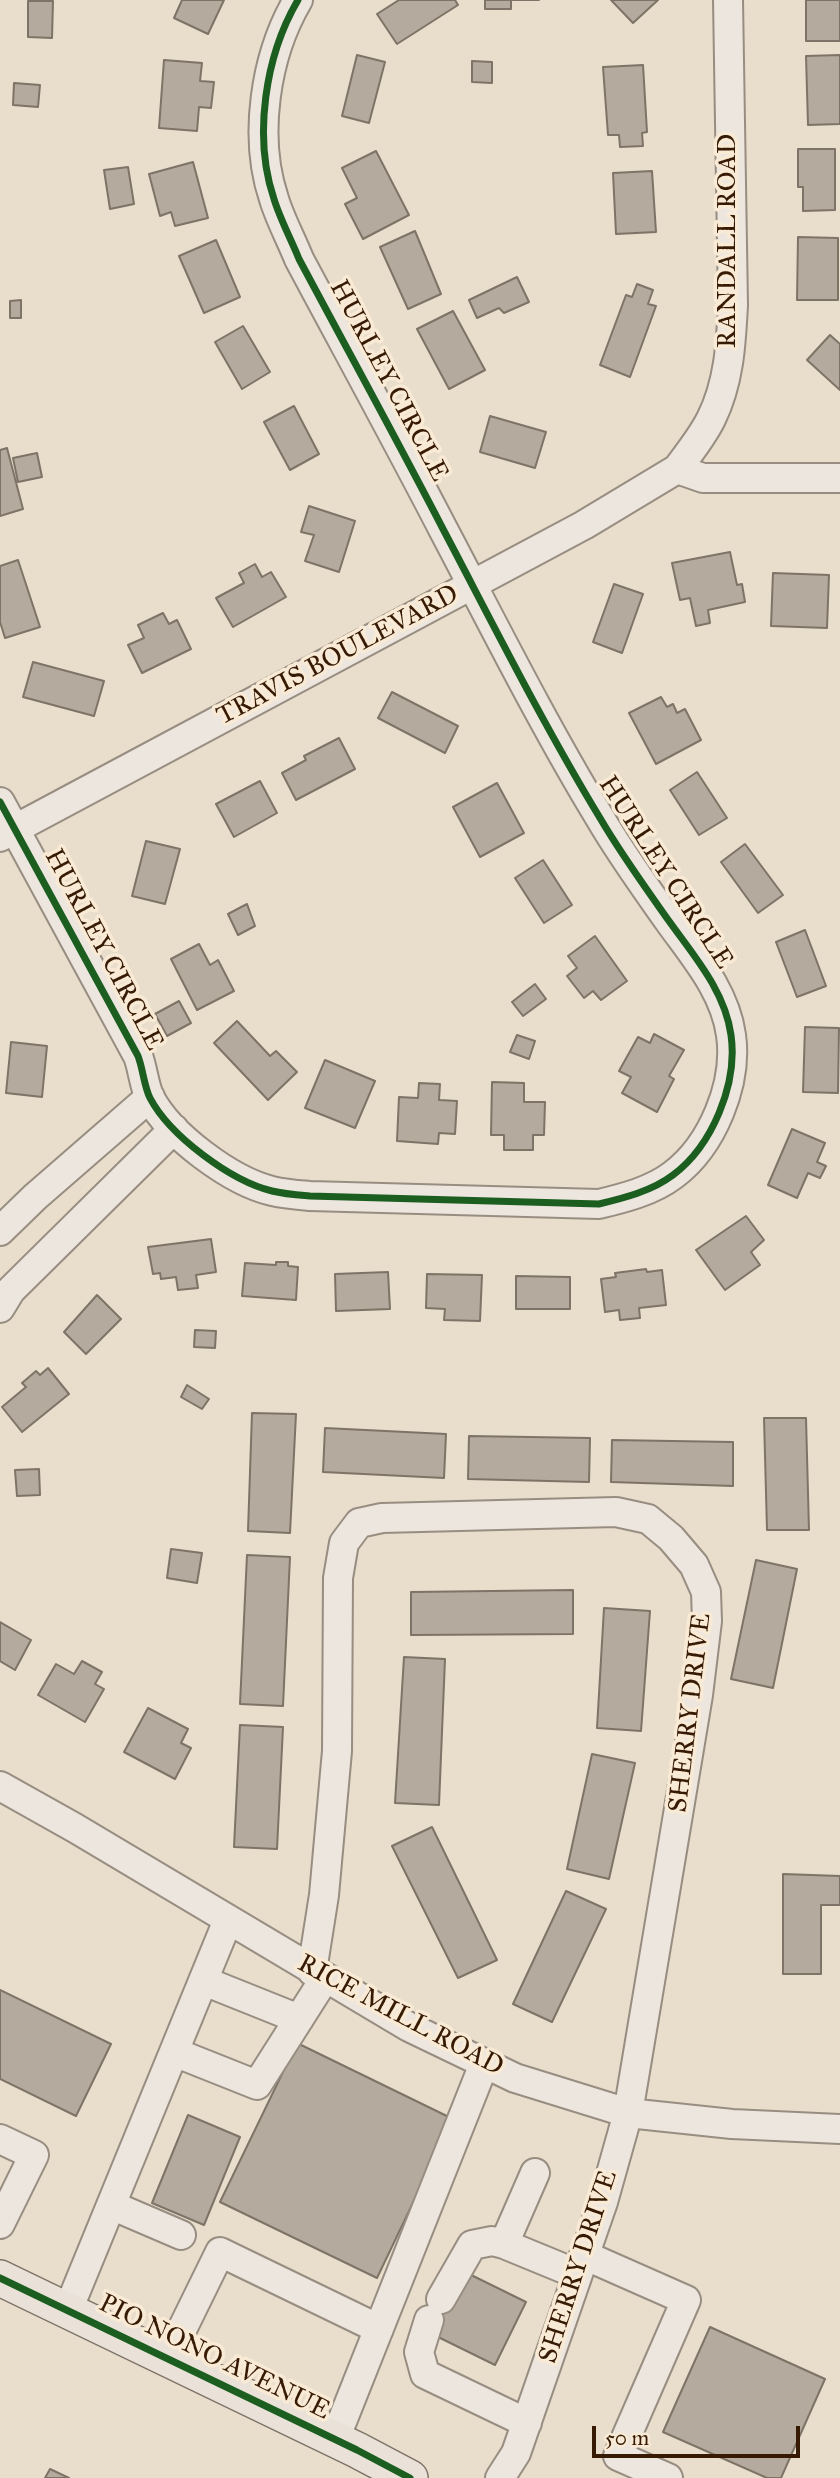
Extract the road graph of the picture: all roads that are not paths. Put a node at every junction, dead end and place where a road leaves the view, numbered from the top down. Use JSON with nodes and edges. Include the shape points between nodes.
{"nodes":[{"id":1,"x":298,"y":0,"type":"edge"},
{"id":2,"x":728,"y":0,"type":"edge"},
{"id":3,"x":677,"y":469,"type":"junction"},
{"id":4,"x":840,"y":478,"type":"edge"},
{"id":5,"x":473,"y":585,"type":"junction"},
{"id":6,"x":0,"y":802,"type":"edge"},
{"id":7,"x":7,"y":834,"type":"edge"},
{"id":8,"x":150,"y":1097,"type":"junction"},
{"id":9,"x":174,"y":1129,"type":"junction"},
{"id":10,"x":0,"y":1231,"type":"edge"},
{"id":11,"x":0,"y":1308,"type":"edge"},
{"id":12,"x":0,"y":1786,"type":"edge"},
{"id":13,"x":228,"y":1920,"type":"junction"},
{"id":14,"x":318,"y":1974,"type":"junction"},
{"id":15,"x":204,"y":1981,"type":"junction"},
{"id":16,"x":299,"y":2019,"type":"junction"},
{"id":17,"x":174,"y":2052,"type":"junction"},
{"id":18,"x":484,"y":2063,"type":"junction"},
{"id":19,"x":628,"y":2113,"type":"junction"},
{"id":20,"x":840,"y":2129,"type":"edge"},
{"id":21,"x":0,"y":2139,"type":"edge"},
{"id":22,"x":535,"y":2173,"type":"dead end"},
{"id":23,"x":111,"y":2205,"type":"junction"},
{"id":24,"x":0,"y":2224,"type":"edge"},
{"id":25,"x":181,"y":2235,"type":"dead end"},
{"id":26,"x":504,"y":2244,"type":"junction"},
{"id":27,"x":580,"y":2264,"type":"junction"},
{"id":28,"x":0,"y":2277,"type":"edge"},
{"id":29,"x":68,"y":2310,"type":"junction"},
{"id":30,"x":379,"y":2329,"type":"junction"},
{"id":31,"x":168,"y":2358,"type":"junction"},
{"id":32,"x":527,"y":2423,"type":"junction"},
{"id":33,"x":335,"y":2439,"type":"junction"},
{"id":34,"x":410,"y":2478,"type":"edge"},
{"id":35,"x":500,"y":2478,"type":"edge"},
{"id":36,"x":668,"y":2478,"type":"edge"}],
"edges":[{"from":1,"to":5,"type":"street","name":"HURLEY CIRCLE","via":[[287,18],[267,89],[266,166],[274,199],[299,259]]},
{"from":2,"to":3,"type":"street","name":"RANDALL ROAD","via":[[731,355],[711,419]]},
{"from":3,"to":4,"type":"street","via":[[703,478]]},
{"from":3,"to":5,"type":"street","name":"TRAVIS BOULEVARD"},
{"from":5,"to":7,"type":"street","name":"TRAVIS BOULEVARD"},
{"from":5,"to":9,"type":"street","name":"HURLEY CIRCLE","via":[[599,817],[715,986],[731,1035],[732,1055],[716,1122],[674,1174],[638,1193],[599,1204],[271,1191],[232,1174]]},
{"from":6,"to":7,"type":"street","name":"HURLEY CIRCLE"},
{"from":7,"to":8,"type":"street","name":"HURLEY CIRCLE","via":[[56,902],[138,1056]]},
{"from":8,"to":9,"type":"street","name":"HURLEY CIRCLE"},
{"from":8,"to":10,"type":"street"},
{"from":9,"to":11,"type":"street","via":[[10,1290]]},
{"from":12,"to":13,"type":"street","name":"RICE MILL ROAD"},
{"from":13,"to":14,"type":"street","name":"RICE MILL ROAD"},
{"from":13,"to":15,"type":"street"},
{"from":14,"to":16,"type":"street"},
{"from":14,"to":18,"type":"street","name":"RICE MILL ROAD","via":[[409,2027]]},
{"from":14,"to":19,"type":"street","name":"SHERRY DRIVE","via":[[337,1751],[338,1578],[344,1543],[359,1523],[382,1518],[616,1512],[648,1519],[694,1565],[706,1592],[707,1622]]},
{"from":15,"to":16,"type":"street"},
{"from":15,"to":17,"type":"street"},
{"from":16,"to":17,"type":"street","via":[[257,2085]]},
{"from":17,"to":23,"type":"street"},
{"from":18,"to":19,"type":"street","name":"RICE MILL ROAD"},
{"from":18,"to":30,"type":"street"},
{"from":19,"to":20,"type":"street","name":"RICE MILL ROAD"},
{"from":19,"to":27,"type":"street","name":"SHERRY DRIVE"},
{"from":21,"to":24,"type":"street","via":[[34,2155]]},
{"from":22,"to":26,"type":"street"},
{"from":23,"to":25,"type":"street"},
{"from":23,"to":29,"type":"street"},
{"from":26,"to":27,"type":"street"},
{"from":26,"to":32,"type":"street","via":[[472,2245],[435,2310],[419,2352],[425,2374]]},
{"from":27,"to":32,"type":"street","name":"SHERRY DRIVE"},
{"from":27,"to":36,"type":"street","via":[[686,2300],[618,2456]]},
{"from":28,"to":29,"type":"main road","name":"PIO NONO AVENUE"},
{"from":29,"to":31,"type":"main road","name":"PIO NONO AVENUE"},
{"from":30,"to":31,"type":"street","via":[[220,2252]]},
{"from":30,"to":33,"type":"street"},
{"from":31,"to":33,"type":"main road","name":"PIO NONO AVENUE"},
{"from":32,"to":35,"type":"street","name":"SHERRY DRIVE"},
{"from":33,"to":34,"type":"main road","name":"PIO NONO AVENUE"}]}
